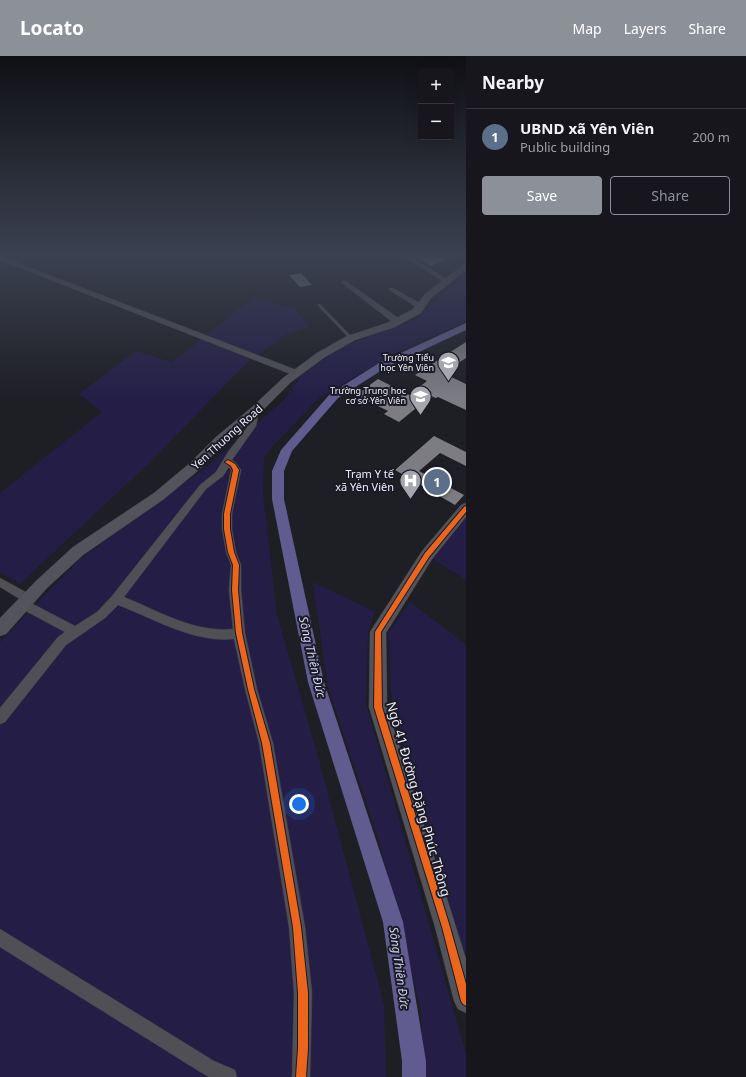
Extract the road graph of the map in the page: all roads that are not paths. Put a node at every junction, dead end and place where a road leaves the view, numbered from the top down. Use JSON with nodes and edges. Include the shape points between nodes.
{"nodes":[{"id":1,"x":115,"y":303,"type":"edge"},
{"id":2,"x":372,"y":303,"type":"edge"},
{"id":3,"x":415,"y":303,"type":"edge"},
{"id":4,"x":423,"y":303,"type":"edge"},
{"id":5,"x":319,"y":305,"type":"dead end"},
{"id":6,"x":421,"y":306,"type":"junction"},
{"id":7,"x":398,"y":322,"type":"junction"},
{"id":8,"x":351,"y":338,"type":"junction"},
{"id":9,"x":296,"y":373,"type":"junction"},
{"id":10,"x":256,"y":411,"type":"junction"},
{"id":11,"x":228,"y":462,"type":"junction"},
{"id":12,"x":466,"y":508,"type":"edge"},
{"id":13,"x":0,"y":582,"type":"edge"},
{"id":14,"x":116,"y":600,"type":"junction"},
{"id":15,"x":26,"y":602,"type":"junction"},
{"id":16,"x":0,"y":629,"type":"edge"},
{"id":17,"x":75,"y":632,"type":"junction"},
{"id":18,"x":239,"y":633,"type":"junction"},
{"id":19,"x":0,"y":718,"type":"edge"},
{"id":20,"x":0,"y":937,"type":"edge"},
{"id":21,"x":466,"y":1002,"type":"edge"},
{"id":22,"x":228,"y":1077,"type":"edge"},
{"id":23,"x":301,"y":1077,"type":"edge"}],
"edges":[{"from":1,"to":9,"type":"street"},
{"from":2,"to":7,"type":"street"},
{"from":3,"to":6,"type":"street"},
{"from":4,"to":6,"type":"main road","name":"Yen Thuong Road"},
{"from":5,"to":8,"type":"lane"},
{"from":6,"to":7,"type":"main road","name":"Yen Thuong Road"},
{"from":7,"to":8,"type":"main road","name":"Yen Thuong Road"},
{"from":8,"to":9,"type":"main road","name":"Yen Thuong Road"},
{"from":9,"to":10,"type":"main road","name":"Yen Thuong Road"},
{"from":10,"to":11,"type":"street","via":[[252,426]]},
{"from":10,"to":15,"type":"main road","name":"Yen Thuong Road","via":[[220,440],[160,496],[78,552]]},
{"from":11,"to":14,"type":"street","via":[[220,474],[203,487],[185,509],[155,552]]},
{"from":11,"to":18,"type":"street","via":[[233,464],[236,470],[227,514],[227,529],[236,565],[235,590]]},
{"from":12,"to":21,"type":"main road","name":"Ngõ 41 Đường Đặng Phúc Thông","via":[[427,555],[378,632],[378,707],[446,927]]},
{"from":13,"to":15,"type":"street"},
{"from":14,"to":17,"type":"street","via":[[101,615]]},
{"from":14,"to":18,"type":"street","via":[[204,632],[216,635]]},
{"from":15,"to":16,"type":"main road","name":"Yen Thuong Road"},
{"from":15,"to":17,"type":"street"},
{"from":17,"to":19,"type":"street","via":[[62,641]]},
{"from":18,"to":23,"type":"street","via":[[266,743],[296,920],[303,993]]},
{"from":20,"to":22,"type":"street"}]}
